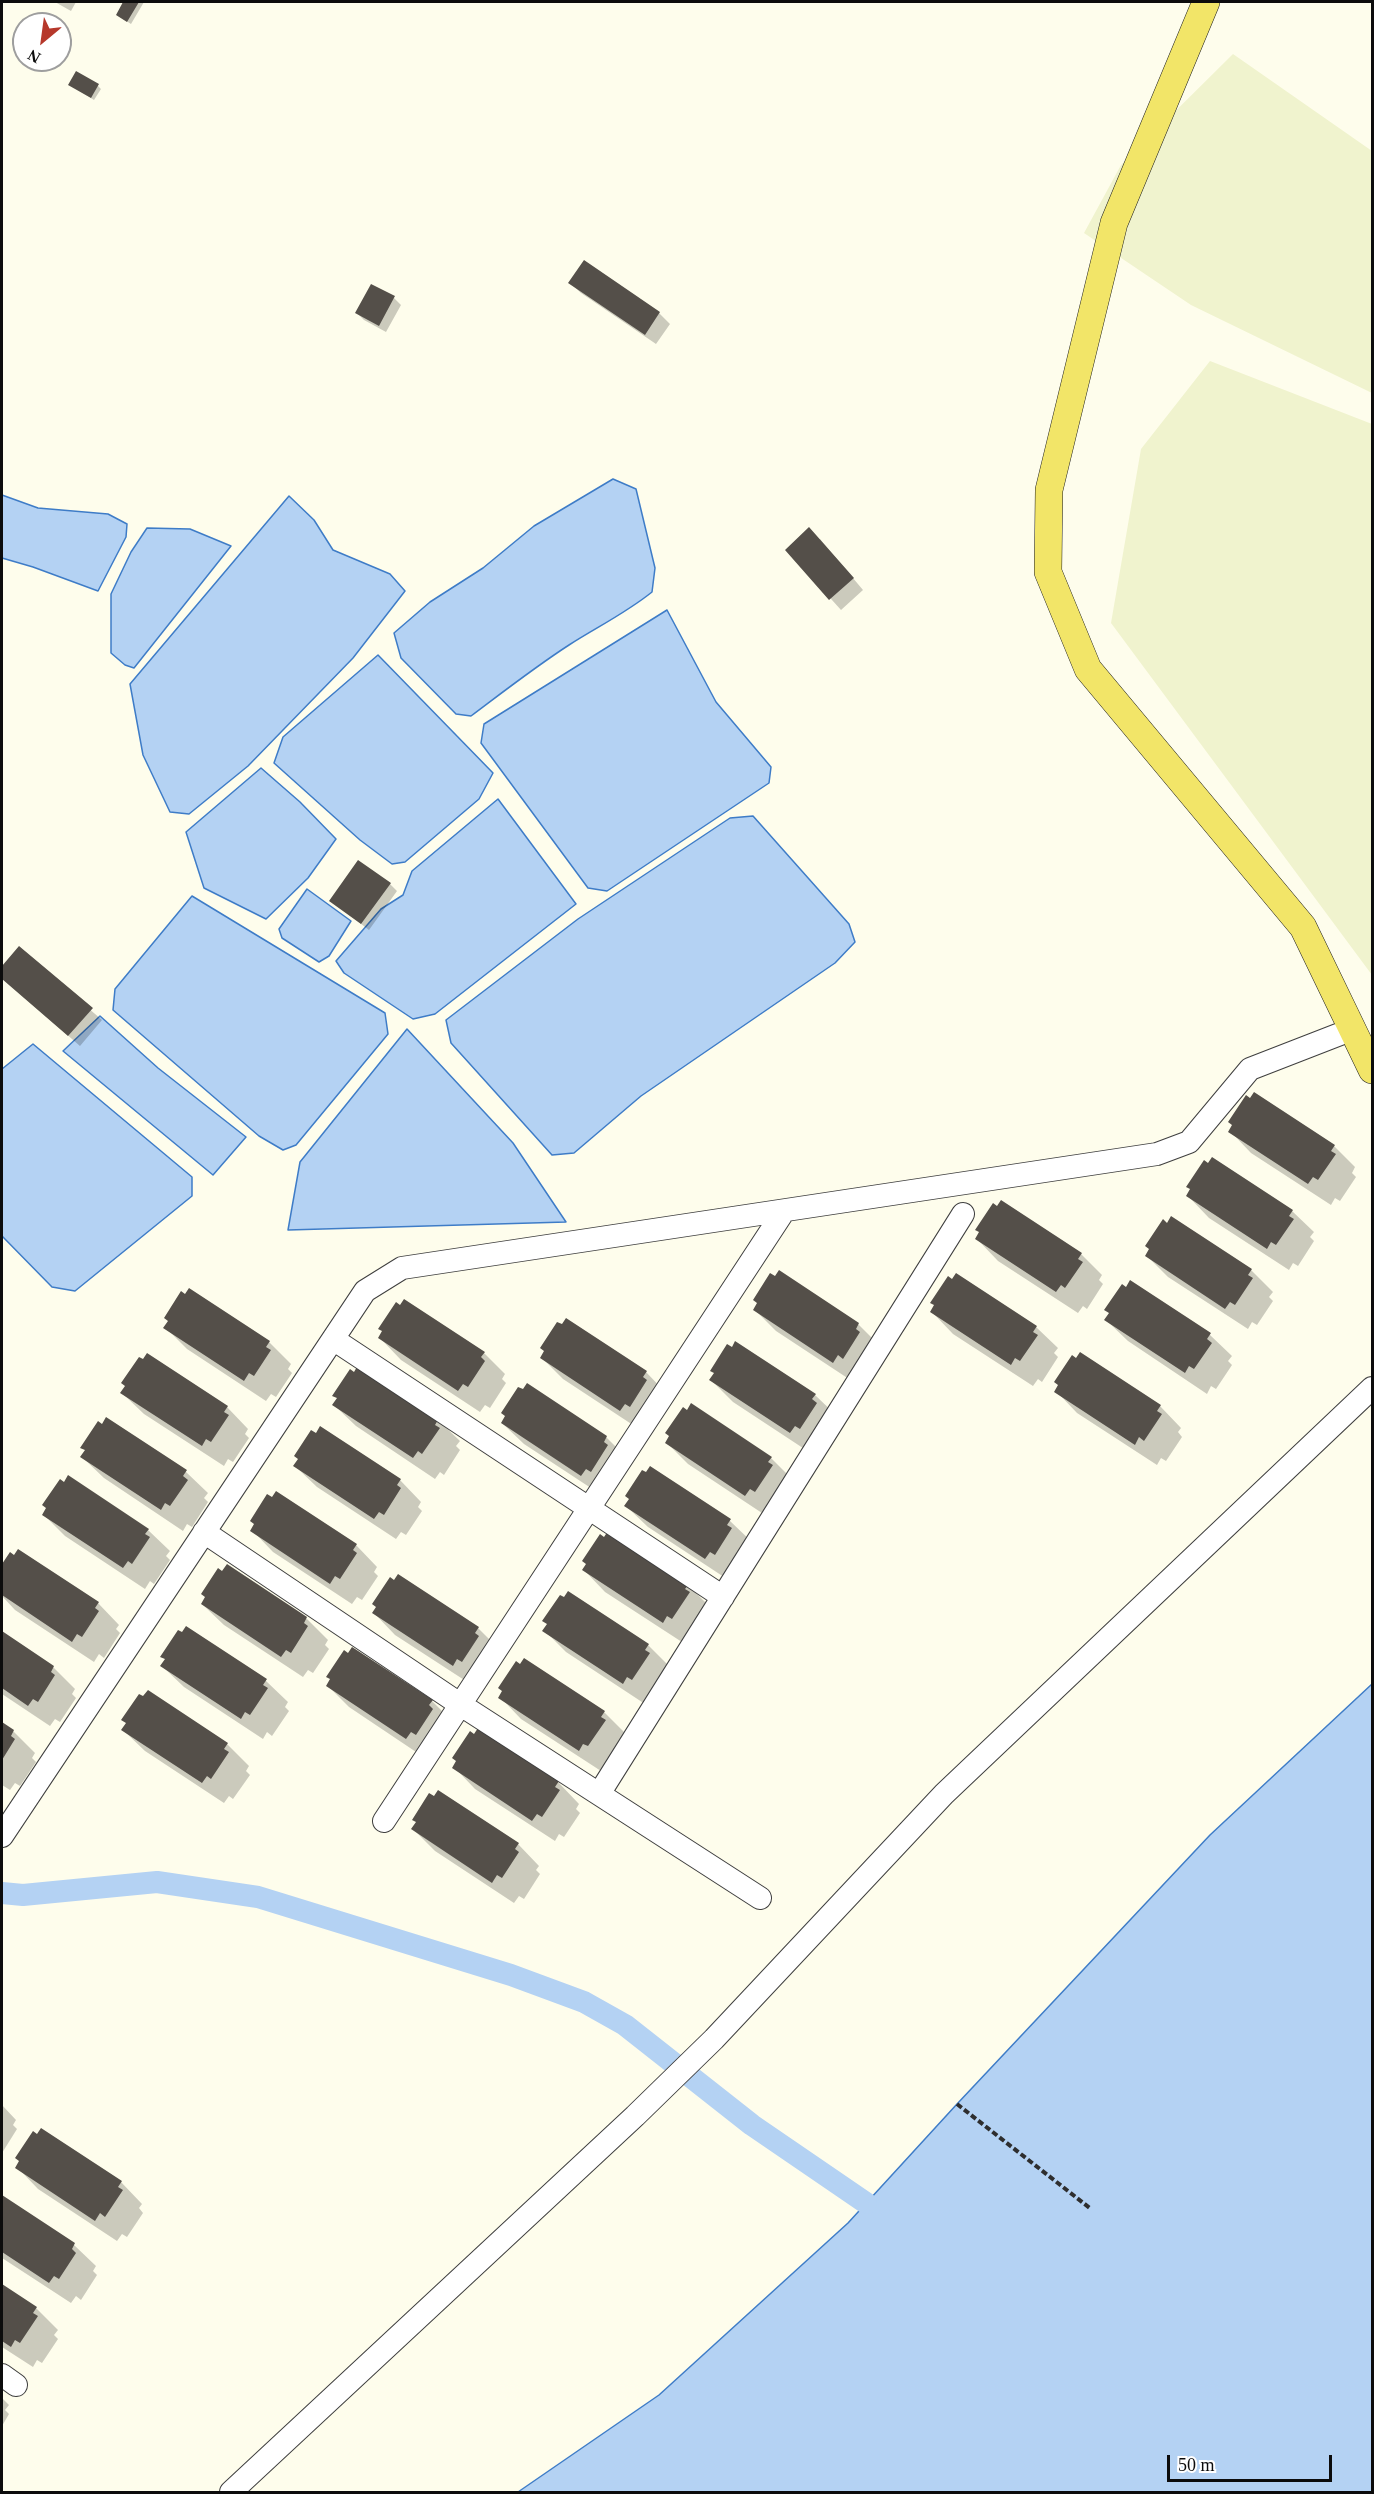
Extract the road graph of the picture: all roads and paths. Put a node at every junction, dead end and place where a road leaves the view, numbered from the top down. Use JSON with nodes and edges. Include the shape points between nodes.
{"nodes":[{"id":1,"x":1206,"y":2,"type":"edge"},
{"id":2,"x":1353,"y":1029,"type":"junction"},
{"id":3,"x":1372,"y":1070,"type":"edge"},
{"id":4,"x":784,"y":1211,"type":"junction"},
{"id":5,"x":963,"y":1214,"type":"dead end"},
{"id":6,"x":333,"y":1339,"type":"junction"},
{"id":7,"x":1372,"y":1388,"type":"edge"},
{"id":8,"x":588,"y":1509,"type":"junction"},
{"id":9,"x":204,"y":1532,"type":"junction"},
{"id":10,"x":723,"y":1597,"type":"junction"},
{"id":11,"x":461,"y":1705,"type":"junction"},
{"id":12,"x":599,"y":1794,"type":"junction"},
{"id":13,"x":384,"y":1821,"type":"dead end"},
{"id":14,"x":2,"y":1836,"type":"edge"},
{"id":15,"x":760,"y":1898,"type":"dead end"},
{"id":16,"x":957,"y":2104,"type":"dead end"},
{"id":17,"x":1091,"y":2209,"type":"dead end"},
{"id":18,"x":231,"y":2493,"type":"edge"}],
"edges":[{"from":1,"to":2,"type":"main road","via":[[1114,223],[1049,490],[1048,572],[1088,669],[1303,927]]},
{"from":2,"to":3,"type":"main road"},
{"from":2,"to":4,"type":"street","via":[[1250,1069],[1189,1142],[1157,1154]]},
{"from":4,"to":6,"type":"street","via":[[402,1268],[365,1291]]},
{"from":4,"to":8,"type":"street"},
{"from":5,"to":10,"type":"street"},
{"from":6,"to":8,"type":"street"},
{"from":6,"to":9,"type":"street"},
{"from":7,"to":18,"type":"street","via":[[944,1794],[714,2039],[635,2116]]},
{"from":8,"to":10,"type":"street"},
{"from":8,"to":11,"type":"street"},
{"from":9,"to":11,"type":"street"},
{"from":9,"to":14,"type":"street"},
{"from":10,"to":12,"type":"street"},
{"from":11,"to":12,"type":"street"},
{"from":11,"to":13,"type":"street"},
{"from":12,"to":15,"type":"street"},
{"from":16,"to":17,"type":"path"}]}
